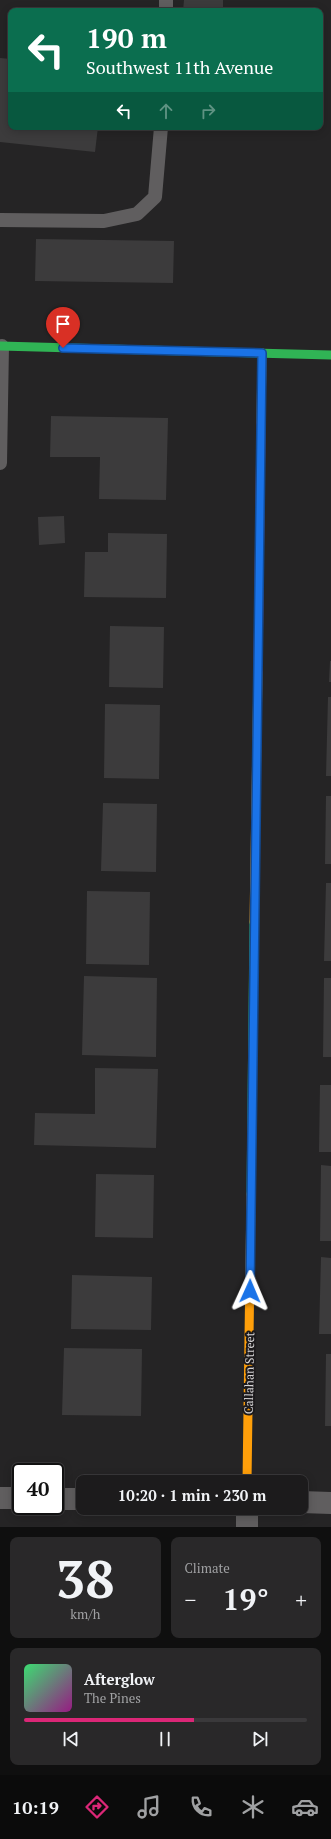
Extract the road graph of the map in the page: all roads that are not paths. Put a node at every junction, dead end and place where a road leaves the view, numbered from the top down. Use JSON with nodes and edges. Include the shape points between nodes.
{"nodes":[{"id":1,"x":161,"y":130,"type":"edge"},
{"id":2,"x":0,"y":220,"type":"edge"},
{"id":3,"x":1,"y":346,"type":"edge"},
{"id":4,"x":262,"y":353,"type":"junction"},
{"id":5,"x":331,"y":354,"type":"edge"},
{"id":6,"x":0,"y":463,"type":"edge"},
{"id":7,"x":247,"y":1475,"type":"edge"},
{"id":8,"x":0,"y":1498,"type":"edge"},
{"id":9,"x":12,"y":1498,"type":"edge"},
{"id":10,"x":64,"y":1499,"type":"edge"},
{"id":11,"x":76,"y":1499,"type":"edge"},
{"id":12,"x":308,"y":1502,"type":"edge"},
{"id":13,"x":331,"y":1503,"type":"edge"},
{"id":14,"x":247,"y":1515,"type":"edge"},
{"id":15,"x":247,"y":1527,"type":"edge"}],
"edges":[{"from":1,"to":2,"type":"lane","via":[[155,196],[137,214],[104,221]]},
{"from":3,"to":4,"type":"street"},
{"from":3,"to":6,"type":"lane"},
{"from":4,"to":5,"type":"street"},
{"from":4,"to":7,"type":"street","name":"Callahan Street"},
{"from":8,"to":9,"type":"street"},
{"from":10,"to":11,"type":"street"},
{"from":12,"to":13,"type":"street"},
{"from":14,"to":15,"type":"street"}]}
